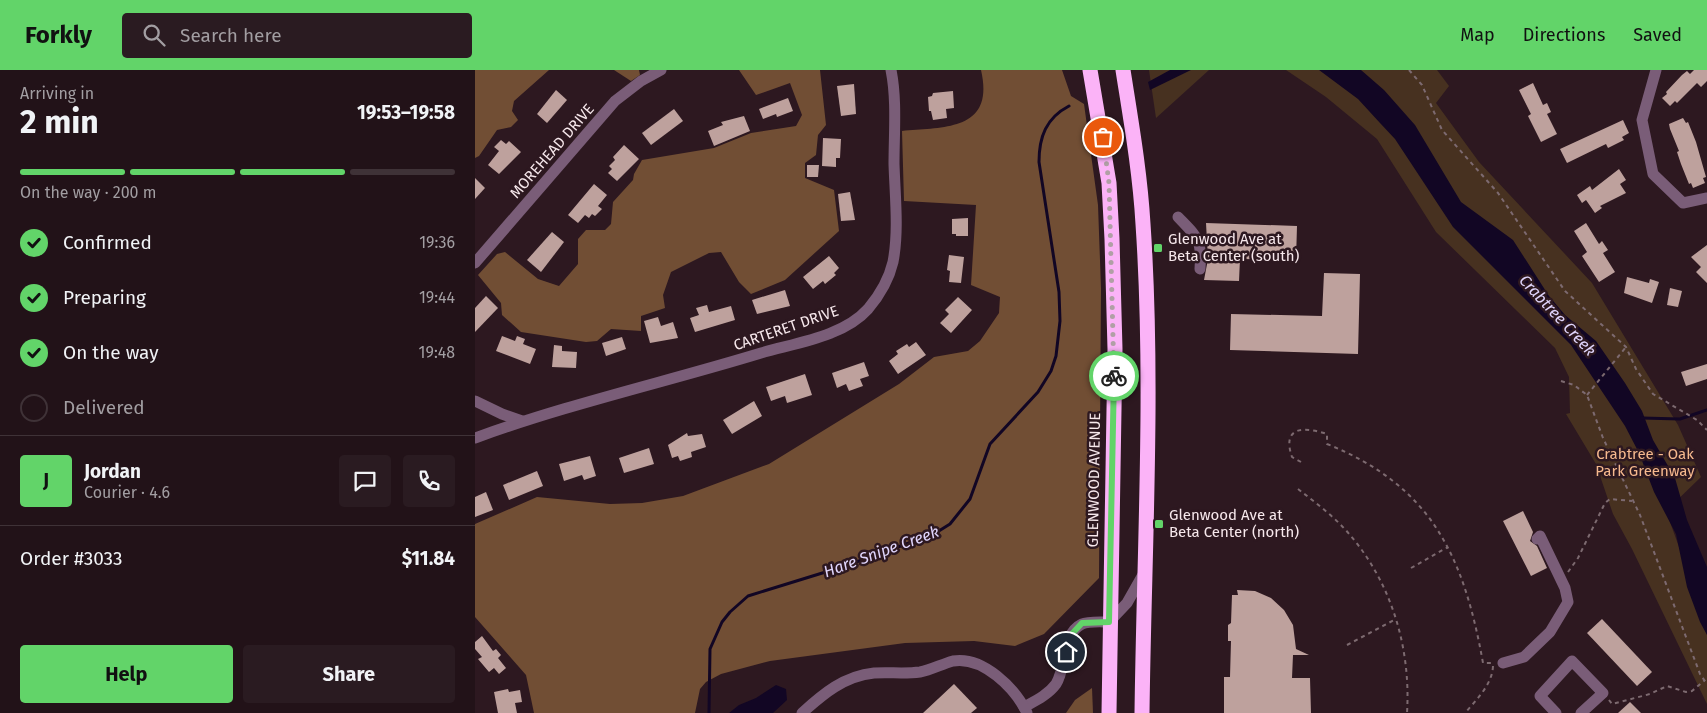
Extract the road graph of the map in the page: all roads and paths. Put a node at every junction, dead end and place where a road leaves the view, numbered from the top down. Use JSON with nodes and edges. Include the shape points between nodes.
{"nodes":[{"id":1,"x":661,"y":70,"type":"edge"},
{"id":2,"x":891,"y":70,"type":"edge"},
{"id":3,"x":1091,"y":70,"type":"edge"},
{"id":4,"x":1123,"y":70,"type":"edge"},
{"id":5,"x":1409,"y":70,"type":"edge"},
{"id":6,"x":1656,"y":70,"type":"edge"},
{"id":7,"x":1707,"y":198,"type":"edge"},
{"id":8,"x":1178,"y":217,"type":"dead end"},
{"id":9,"x":475,"y":263,"type":"edge"},
{"id":10,"x":1201,"y":269,"type":"dead end"},
{"id":11,"x":1626,"y":347,"type":"junction"},
{"id":12,"x":1561,"y":381,"type":"dead end"},
{"id":13,"x":1587,"y":395,"type":"junction"},
{"id":14,"x":475,"y":401,"type":"edge"},
{"id":15,"x":522,"y":421,"type":"junction"},
{"id":16,"x":1707,"y":430,"type":"edge"},
{"id":17,"x":475,"y":438,"type":"edge"},
{"id":18,"x":1301,"y":462,"type":"dead end"},
{"id":19,"x":1298,"y":489,"type":"dead end"},
{"id":20,"x":1632,"y":499,"type":"junction"},
{"id":21,"x":1537,"y":539,"type":"dead end"},
{"id":22,"x":1448,"y":547,"type":"junction"},
{"id":23,"x":1411,"y":568,"type":"dead end"},
{"id":24,"x":1144,"y":573,"type":"junction"},
{"id":25,"x":1559,"y":577,"type":"junction"},
{"id":26,"x":1396,"y":619,"type":"junction"},
{"id":27,"x":1109,"y":622,"type":"junction"},
{"id":28,"x":1347,"y":645,"type":"dead end"},
{"id":29,"x":1503,"y":663,"type":"dead end"},
{"id":30,"x":1705,"y":680,"type":"junction"},
{"id":31,"x":1707,"y":684,"type":"edge"},
{"id":32,"x":1603,"y":694,"type":"junction"},
{"id":33,"x":1026,"y":710,"type":"edge"},
{"id":34,"x":802,"y":713,"type":"edge"},
{"id":35,"x":1109,"y":713,"type":"edge"},
{"id":36,"x":1142,"y":713,"type":"edge"},
{"id":37,"x":1407,"y":713,"type":"edge"},
{"id":38,"x":1465,"y":713,"type":"edge"},
{"id":39,"x":1557,"y":713,"type":"edge"},
{"id":40,"x":1581,"y":713,"type":"edge"}],
"edges":[{"from":1,"to":9,"type":"street","name":"MOREHEAD DRIVE","via":[[615,101]]},
{"from":2,"to":15,"type":"street","name":"CARTERET DRIVE","via":[[893,263],[882,288],[862,314],[837,330],[812,338]]},
{"from":3,"to":27,"type":"highway","name":"GLENWOOD AVENUE","via":[[1109,183],[1112,239],[1115,349]]},
{"from":4,"to":24,"type":"highway","via":[[1137,157],[1143,224],[1148,369]]},
{"from":5,"to":11,"type":"path","via":[[1422,85],[1442,130],[1498,193],[1565,291]]},
{"from":6,"to":7,"type":"street","via":[[1642,120],[1653,174],[1683,203]]},
{"from":8,"to":10,"type":"street","via":[[1201,247]]},
{"from":11,"to":13,"type":"path"},
{"from":11,"to":16,"type":"path","via":[[1653,394],[1697,420]]},
{"from":12,"to":13,"type":"path","via":[[1574,385]]},
{"from":13,"to":20,"type":"path"},
{"from":14,"to":15,"type":"street"},
{"from":15,"to":17,"type":"street","name":"CARTERET DRIVE"},
{"from":18,"to":22,"type":"path","via":[[1292,457],[1289,448],[1289,440],[1295,432],[1303,428],[1327,434],[1327,444],[1377,468],[1415,500],[1435,524]]},
{"from":19,"to":26,"type":"path","via":[[1332,517],[1365,555],[1378,576]]},
{"from":20,"to":25,"type":"path","via":[[1610,499],[1605,503],[1573,567]]},
{"from":20,"to":30,"type":"path"},
{"from":21,"to":25,"type":"street","via":[[1540,536]]},
{"from":22,"to":23,"type":"path"},
{"from":22,"to":38,"type":"path","via":[[1470,602],[1483,663],[1493,665],[1492,676]]},
{"from":24,"to":27,"type":"street","via":[[1127,603]]},
{"from":24,"to":36,"type":"highway"},
{"from":25,"to":29,"type":"street","via":[[1568,602],[1550,632],[1524,657]]},
{"from":26,"to":28,"type":"path"},
{"from":26,"to":37,"type":"path","via":[[1407,667]]},
{"from":27,"to":33,"type":"street","via":[[1082,623],[1074,630],[1069,637],[1056,684]]},
{"from":27,"to":35,"type":"highway","name":"GLENWOOD AVENUE"},
{"from":30,"to":31,"type":"path"},
{"from":30,"to":32,"type":"path","via":[[1691,691],[1667,686],[1612,704]]},
{"from":32,"to":39,"type":"street","via":[[1572,661],[1539,696]]},
{"from":32,"to":40,"type":"street"},
{"from":33,"to":34,"type":"street","via":[[996,676],[984,667],[964,661],[922,672],[859,676],[831,688]]}]}
